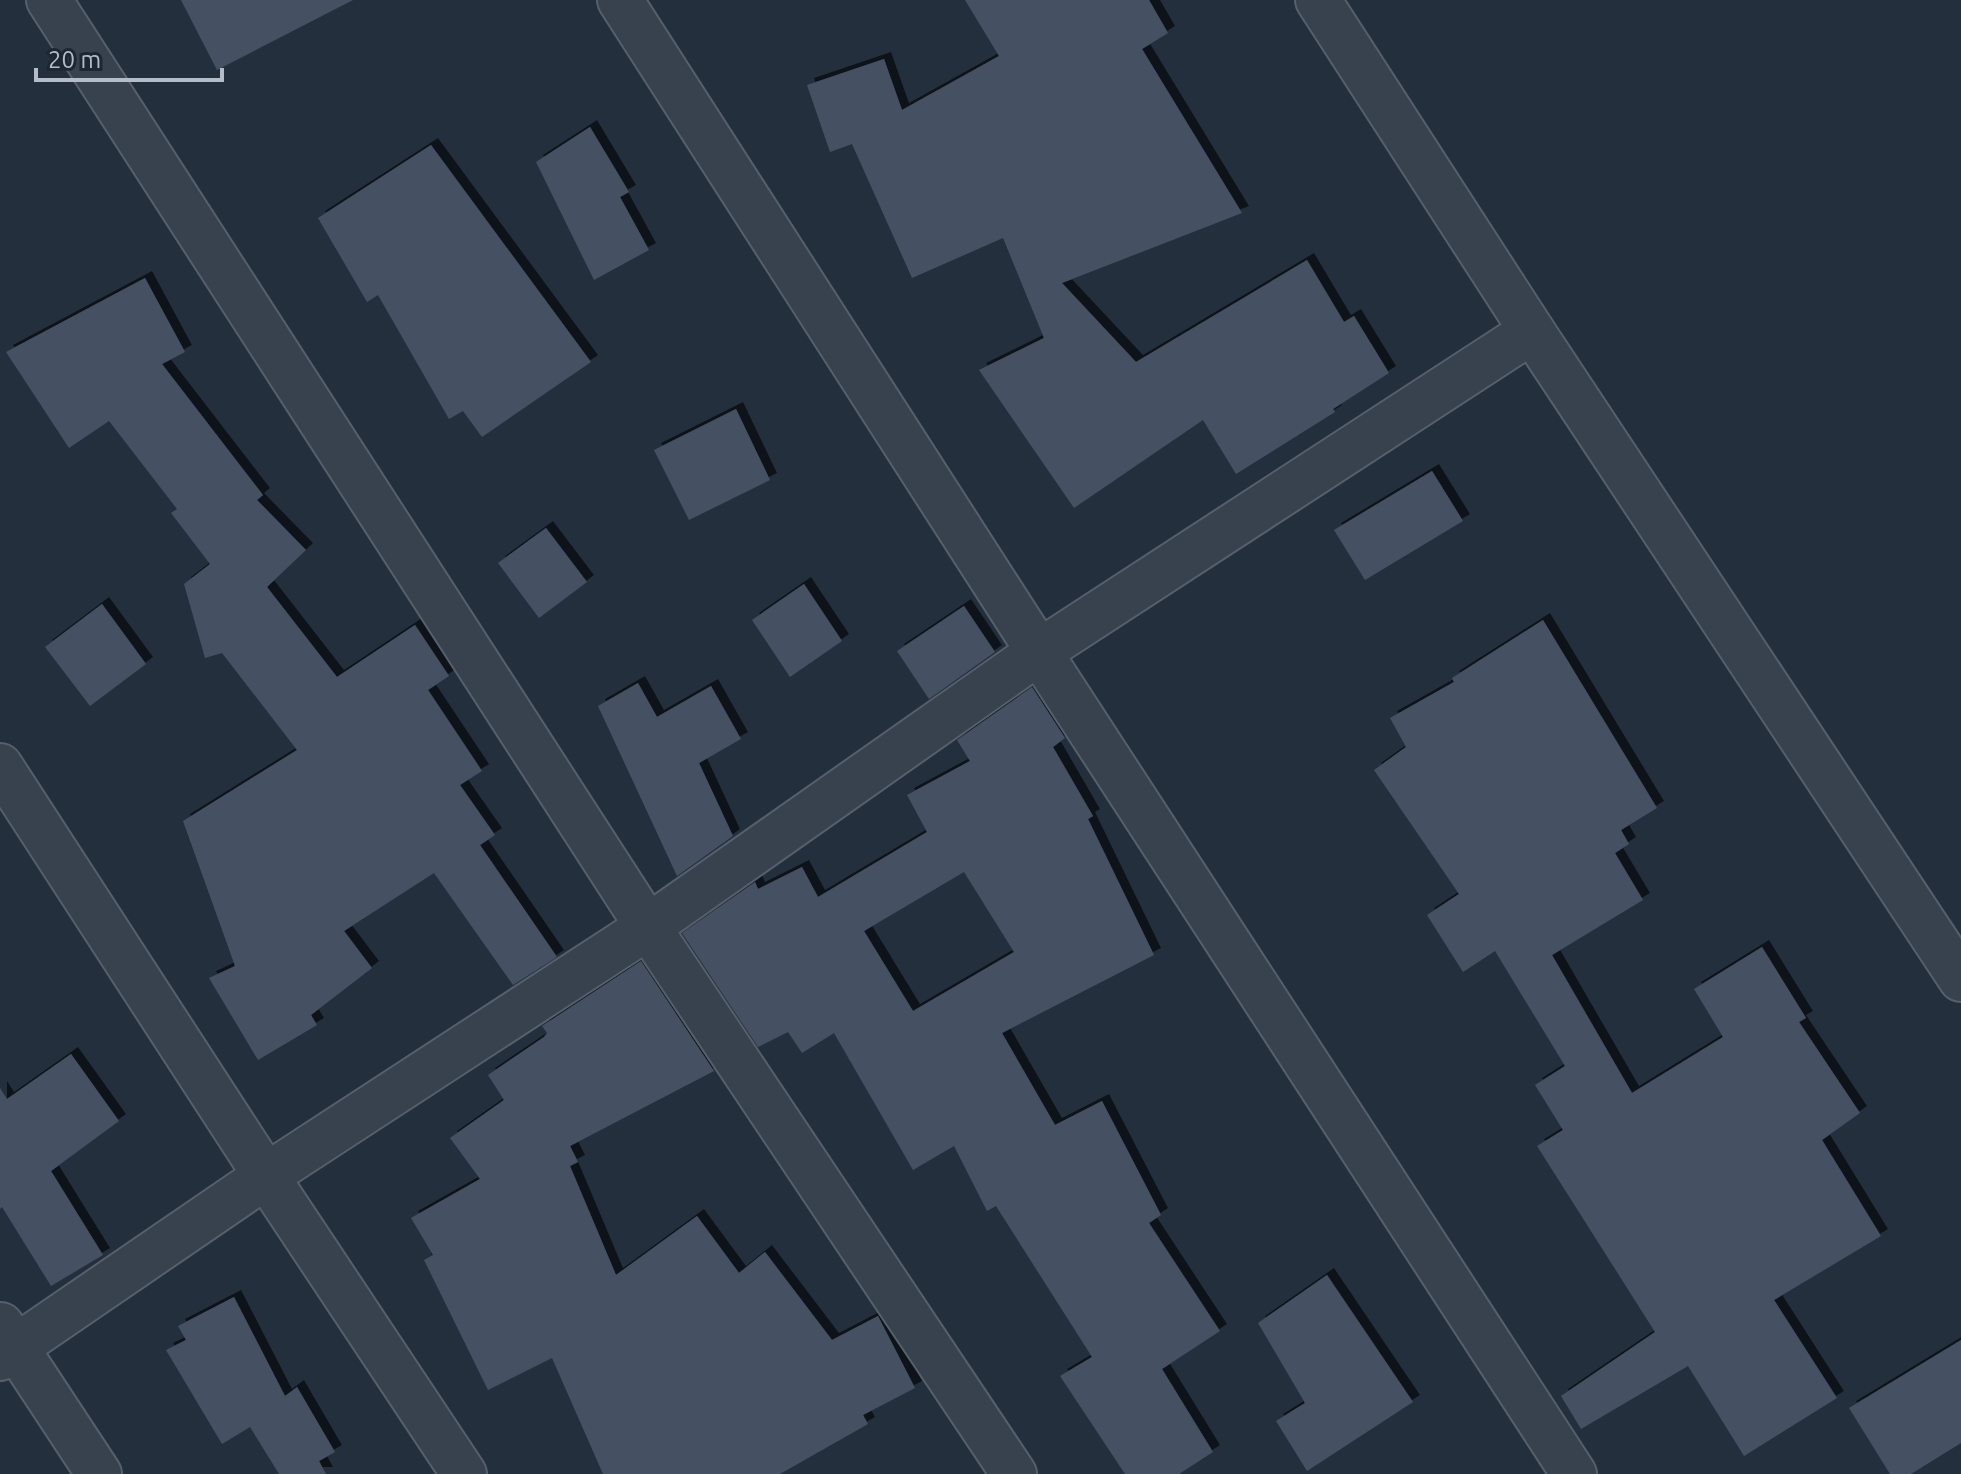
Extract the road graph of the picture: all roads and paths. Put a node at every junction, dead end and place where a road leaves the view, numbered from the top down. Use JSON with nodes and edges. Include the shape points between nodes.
{"nodes":[{"id":1,"x":49,"y":0,"type":"edge"},
{"id":2,"x":620,"y":0,"type":"edge"},
{"id":3,"x":1318,"y":0,"type":"edge"},
{"id":4,"x":1532,"y":331,"type":"junction"},
{"id":5,"x":1039,"y":652,"type":"junction"},
{"id":6,"x":0,"y":766,"type":"edge"},
{"id":7,"x":648,"y":927,"type":"junction"},
{"id":8,"x":1961,"y":979,"type":"edge"},
{"id":9,"x":266,"y":1176,"type":"junction"},
{"id":10,"x":5,"y":1343,"type":"edge"},
{"id":11,"x":99,"y":1474,"type":"edge"},
{"id":12,"x":464,"y":1474,"type":"edge"},
{"id":13,"x":1014,"y":1474,"type":"edge"},
{"id":14,"x":1574,"y":1474,"type":"edge"}],
"edges":[{"from":1,"to":7,"type":"street"},
{"from":2,"to":5,"type":"street"},
{"from":3,"to":4,"type":"street"},
{"from":4,"to":5,"type":"street"},
{"from":4,"to":8,"type":"street"},
{"from":5,"to":7,"type":"street"},
{"from":5,"to":14,"type":"street"},
{"from":6,"to":9,"type":"street"},
{"from":7,"to":9,"type":"street"},
{"from":7,"to":13,"type":"street"},
{"from":9,"to":10,"type":"street"},
{"from":9,"to":12,"type":"street"},
{"from":10,"to":11,"type":"street"}]}
